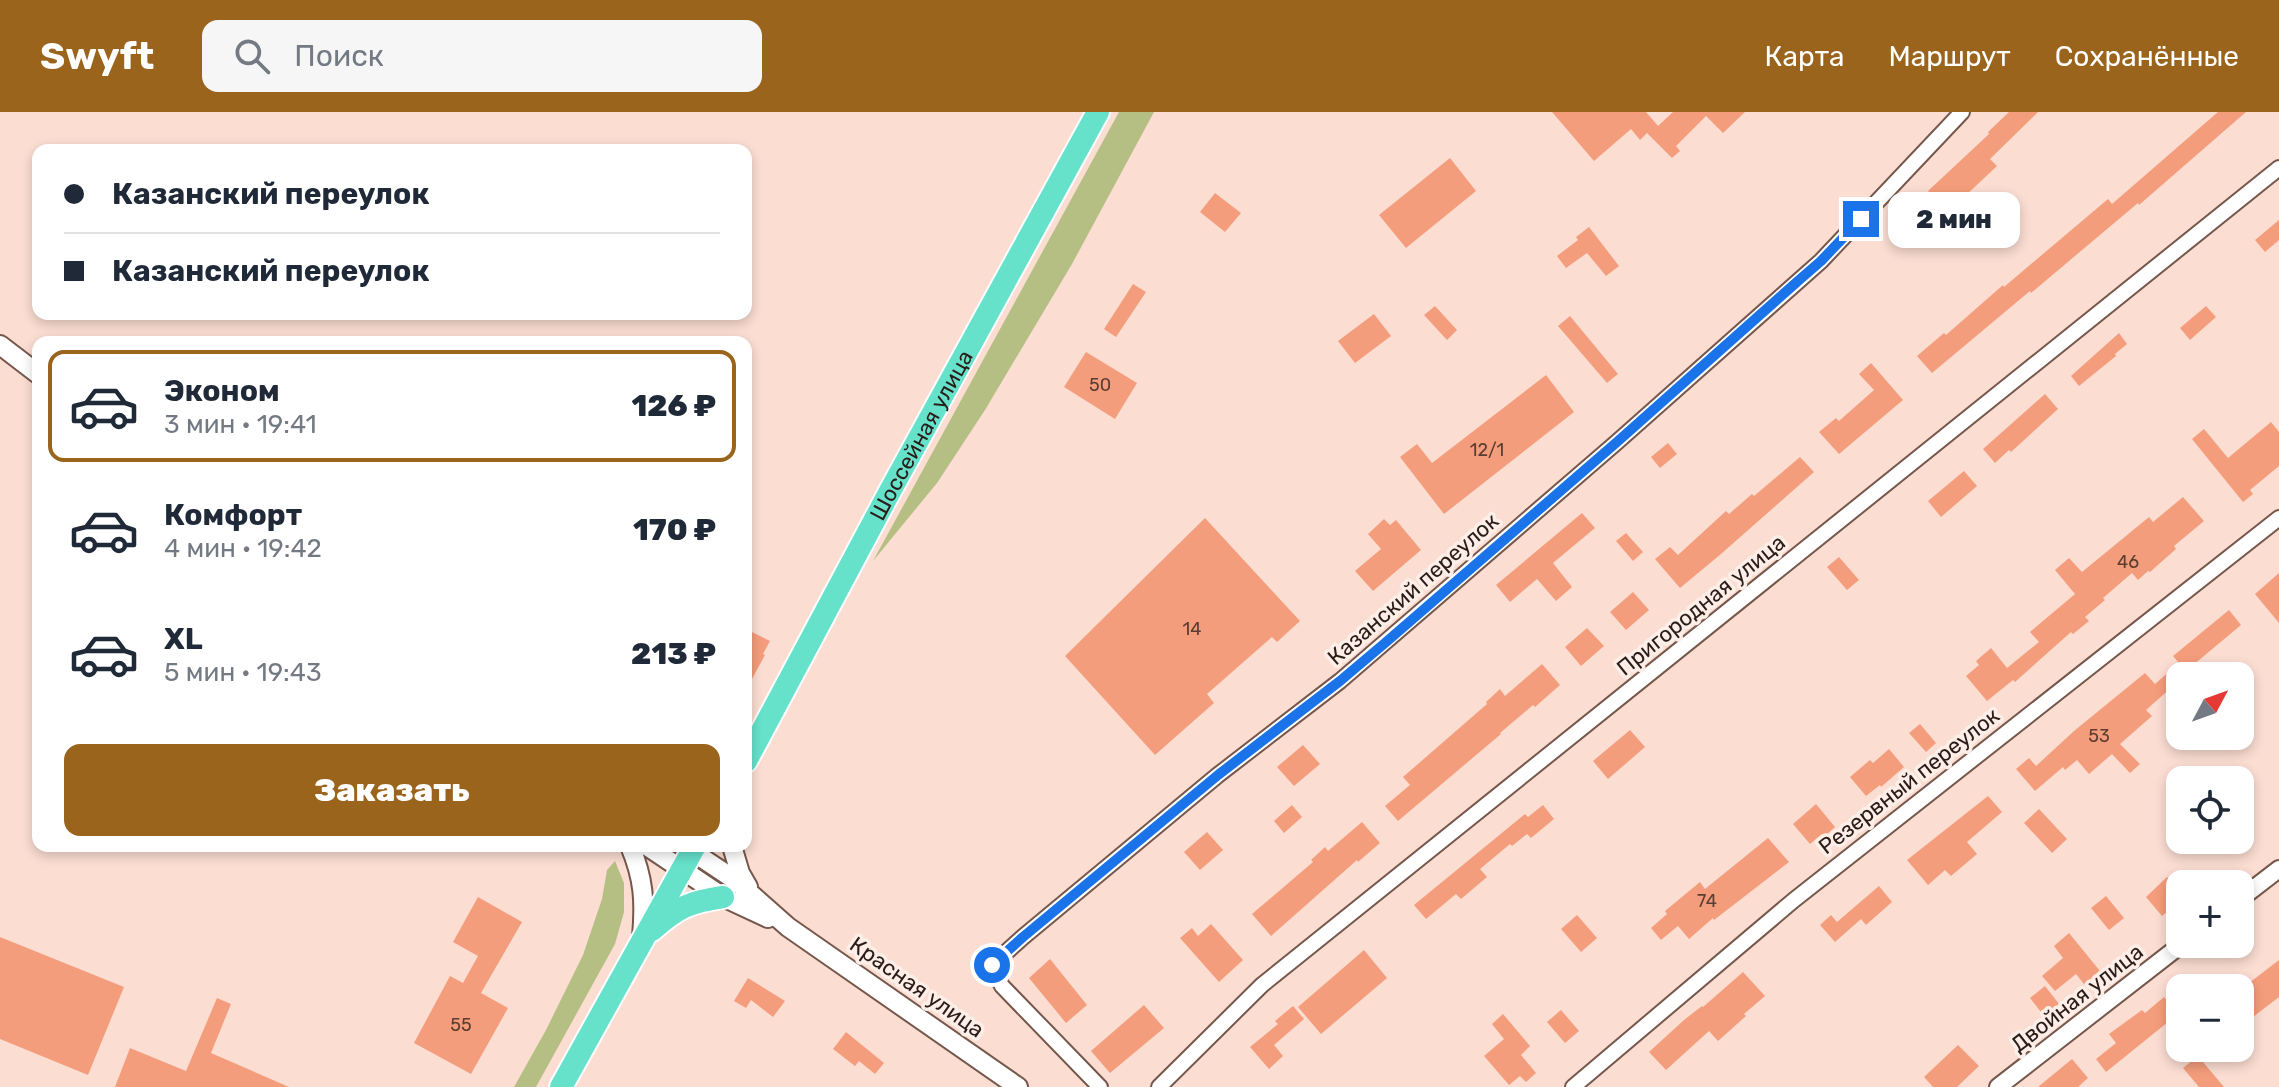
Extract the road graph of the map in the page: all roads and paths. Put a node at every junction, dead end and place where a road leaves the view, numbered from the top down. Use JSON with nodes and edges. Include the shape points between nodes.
{"nodes":[{"id":1,"x":1098,"y":112,"type":"edge"},
{"id":2,"x":1962,"y":112,"type":"edge"},
{"id":3,"x":2279,"y":168,"type":"edge"},
{"id":4,"x":0,"y":345,"type":"edge"},
{"id":5,"x":32,"y":369,"type":"edge"},
{"id":6,"x":2279,"y":518,"type":"edge"},
{"id":7,"x":752,"y":750,"type":"edge"},
{"id":8,"x":632,"y":852,"type":"edge"},
{"id":9,"x":734,"y":852,"type":"edge"},
{"id":10,"x":688,"y":853,"type":"edge"},
{"id":11,"x":2279,"y":869,"type":"edge"},
{"id":12,"x":2254,"y":888,"type":"edge"},
{"id":13,"x":723,"y":897,"type":"junction"},
{"id":14,"x":754,"y":897,"type":"junction"},
{"id":15,"x":788,"y":927,"type":"junction"},
{"id":16,"x":642,"y":938,"type":"junction"},
{"id":17,"x":2166,"y":956,"type":"edge"},
{"id":18,"x":561,"y":1087,"type":"edge"},
{"id":19,"x":1018,"y":1087,"type":"edge"},
{"id":20,"x":1100,"y":1087,"type":"edge"},
{"id":21,"x":1159,"y":1087,"type":"edge"},
{"id":22,"x":1573,"y":1087,"type":"edge"},
{"id":23,"x":1998,"y":1087,"type":"edge"}],
"edges":[{"from":1,"to":7,"type":"highway","name":"Шоссейная улица"},
{"from":2,"to":20,"type":"street","name":"Казанский переулок","via":[[1821,261],[1617,442],[1340,681],[1218,775],[992,965],[1002,986]]},
{"from":3,"to":21,"type":"street","name":"Пригородная улица","via":[[1262,985]]},
{"from":4,"to":5,"type":"main road"},
{"from":6,"to":22,"type":"street","name":"Резервный переулок","via":[[1794,900]]},
{"from":8,"to":16,"type":"main road","via":[[645,902]]},
{"from":9,"to":14,"type":"main road"},
{"from":10,"to":13,"type":"main road","name":"Красная улица"},
{"from":10,"to":14,"type":"main road","name":"Красная улица"},
{"from":10,"to":16,"type":"highway"},
{"from":11,"to":12,"type":"street"},
{"from":13,"to":15,"type":"main road","name":"Красная улица"},
{"from":13,"to":16,"type":"highway","via":[[695,901],[673,912]]},
{"from":14,"to":15,"type":"main road","name":"Красная улица"},
{"from":15,"to":19,"type":"main road","name":"Красная улица"},
{"from":16,"to":18,"type":"highway"},
{"from":17,"to":23,"type":"street","name":"Двойная улица"}]}
